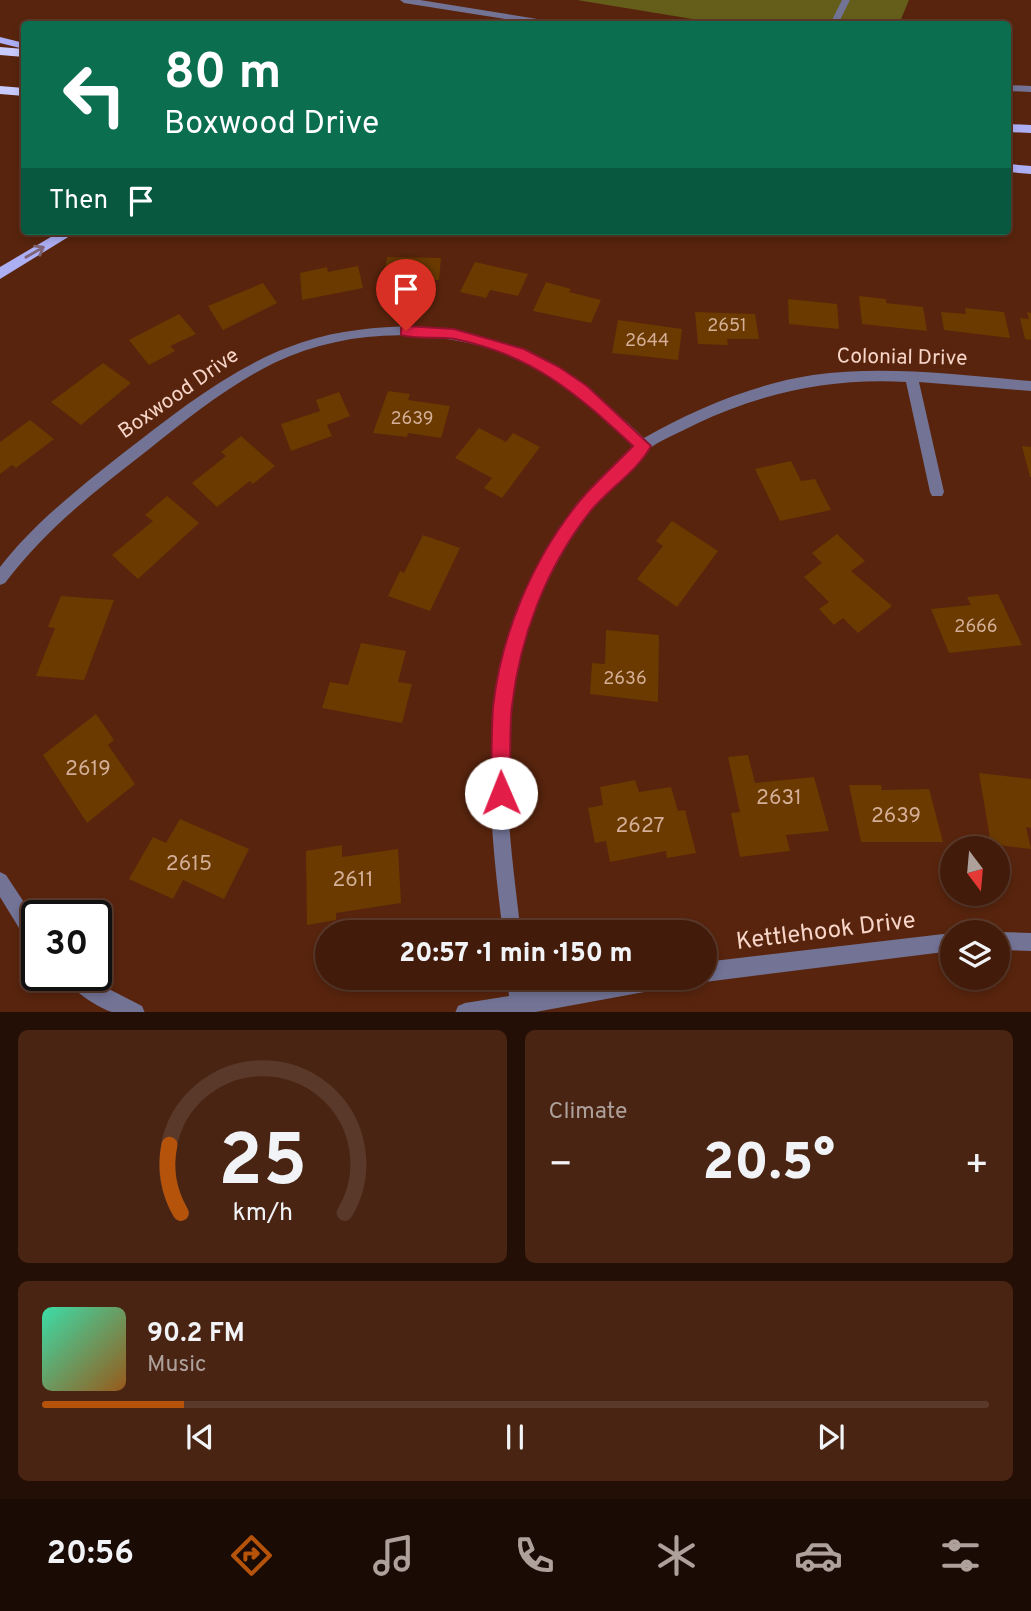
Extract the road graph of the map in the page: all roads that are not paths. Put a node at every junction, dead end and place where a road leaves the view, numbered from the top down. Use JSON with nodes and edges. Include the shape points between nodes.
{"nodes":[{"id":1,"x":404,"y":0,"type":"edge"},
{"id":2,"x":846,"y":0,"type":"edge"},
{"id":3,"x":532,"y":21,"type":"edge"},
{"id":4,"x":836,"y":21,"type":"edge"},
{"id":5,"x":0,"y":40,"type":"edge"},
{"id":6,"x":21,"y":45,"type":"edge"},
{"id":7,"x":0,"y":51,"type":"edge"},
{"id":8,"x":21,"y":53,"type":"edge"},
{"id":9,"x":1011,"y":88,"type":"edge"},
{"id":10,"x":1031,"y":89,"type":"edge"},
{"id":11,"x":0,"y":90,"type":"edge"},
{"id":12,"x":21,"y":92,"type":"edge"},
{"id":13,"x":1011,"y":128,"type":"edge"},
{"id":14,"x":1031,"y":129,"type":"edge"},
{"id":15,"x":1011,"y":168,"type":"edge"},
{"id":16,"x":1031,"y":170,"type":"edge"},
{"id":17,"x":64,"y":235,"type":"edge"},
{"id":18,"x":0,"y":274,"type":"edge"},
{"id":19,"x":912,"y":378,"type":"junction"},
{"id":20,"x":1031,"y":386,"type":"edge"},
{"id":21,"x":643,"y":446,"type":"junction"},
{"id":22,"x":937,"y":492,"type":"dead end"},
{"id":23,"x":0,"y":578,"type":"edge"},
{"id":24,"x":0,"y":881,"type":"edge"},
{"id":25,"x":21,"y":914,"type":"edge"},
{"id":26,"x":511,"y":920,"type":"edge"},
{"id":27,"x":1010,"y":941,"type":"edge"},
{"id":28,"x":1031,"y":942,"type":"edge"},
{"id":29,"x":940,"y":943,"type":"edge"},
{"id":30,"x":717,"y":971,"type":"edge"},
{"id":31,"x":519,"y":990,"type":"edge"},
{"id":32,"x":608,"y":990,"type":"edge"},
{"id":33,"x":94,"y":991,"type":"edge"},
{"id":34,"x":521,"y":1008,"type":"edge"},
{"id":35,"x":133,"y":1012,"type":"edge"},
{"id":36,"x":476,"y":1012,"type":"edge"}],
"edges":[{"from":1,"to":3,"type":"street"},
{"from":2,"to":4,"type":"street"},
{"from":5,"to":6,"type":"main road"},
{"from":7,"to":8,"type":"highway"},
{"from":9,"to":10,"type":"street"},
{"from":11,"to":12,"type":"highway"},
{"from":13,"to":14,"type":"main road"},
{"from":15,"to":16,"type":"main road"},
{"from":18,"to":17,"type":"main road","one_way":true},
{"from":19,"to":20,"type":"street","name":"Colonial Drive"},
{"from":19,"to":21,"type":"street","name":"Colonial Drive","via":[[837,378],[766,390],[715,409]]},
{"from":19,"to":22,"type":"street"},
{"from":21,"to":23,"type":"street","name":"Boxwood Drive","via":[[582,390],[554,371],[488,342],[406,331],[334,338],[273,358],[208,397],[40,530]]},
{"from":21,"to":26,"type":"street","name":"Colonial Drive","via":[[583,508],[548,561],[514,649],[503,707],[500,770]]},
{"from":24,"to":25,"type":"street"},
{"from":27,"to":28,"type":"street"},
{"from":29,"to":30,"type":"street","name":"Kettlehook Drive"},
{"from":31,"to":34,"type":"street"},
{"from":32,"to":34,"type":"street"},
{"from":33,"to":35,"type":"street"},
{"from":34,"to":36,"type":"street"}]}
